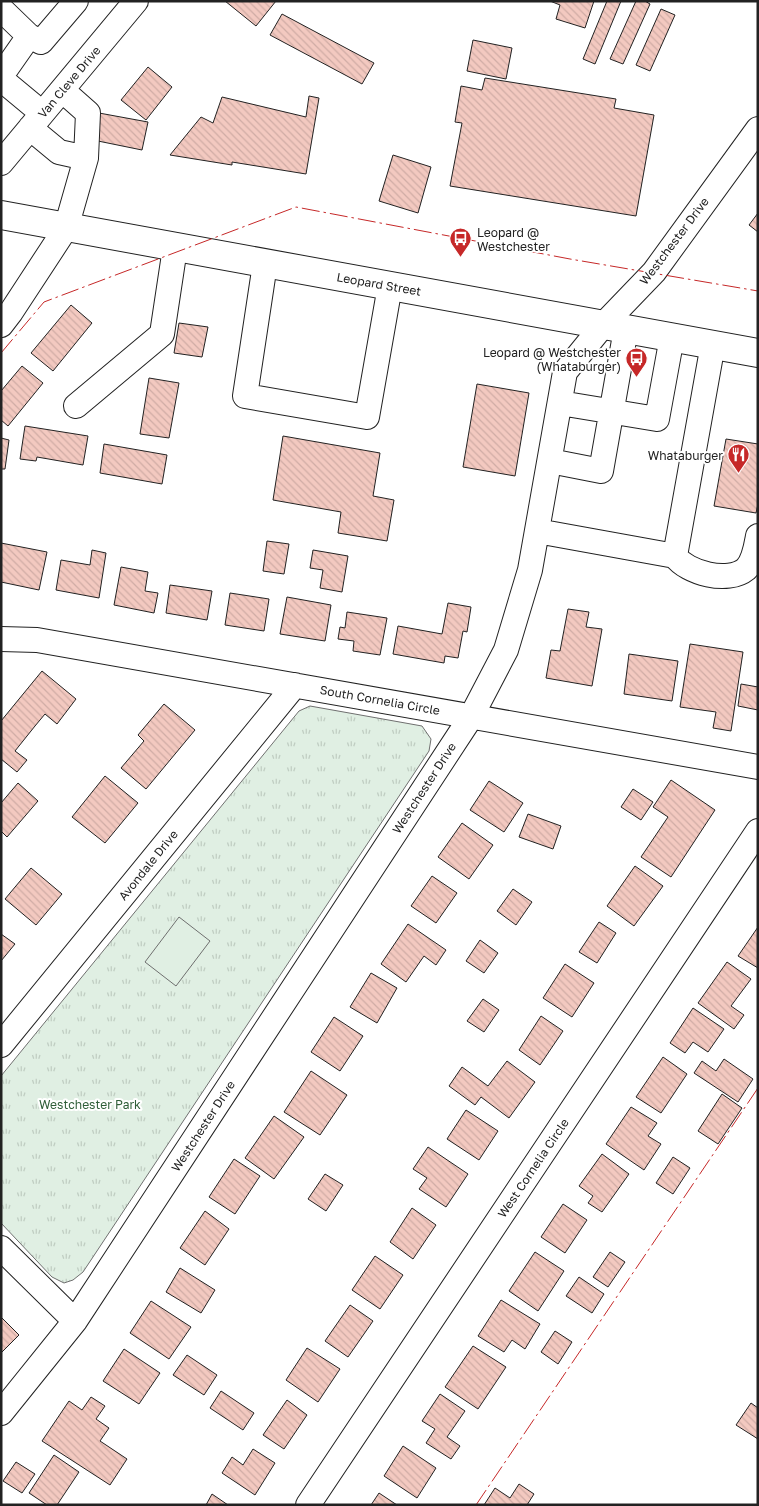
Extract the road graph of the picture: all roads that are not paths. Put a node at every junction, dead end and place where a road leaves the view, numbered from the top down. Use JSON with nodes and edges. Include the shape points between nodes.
{"nodes":[{"id":1,"x":76,"y":1,"type":"edge"},
{"id":2,"x":136,"y":1,"type":"edge"},
{"id":3,"x":1,"y":9,"type":"edge"},
{"id":4,"x":29,"y":36,"type":"junction"},
{"id":5,"x":1,"y":78,"type":"edge"},
{"id":6,"x":62,"y":90,"type":"junction"},
{"id":7,"x":36,"y":120,"type":"junction"},
{"id":8,"x":758,"y":128,"type":"edge"},
{"id":9,"x":86,"y":158,"type":"junction"},
{"id":10,"x":1,"y":163,"type":"edge"},
{"id":11,"x":1,"y":215,"type":"edge"},
{"id":12,"x":66,"y":228,"type":"junction"},
{"id":13,"x":175,"y":248,"type":"junction"},
{"id":14,"x":265,"y":264,"type":"junction"},
{"id":15,"x":390,"y":286,"type":"junction"},
{"id":16,"x":1,"y":325,"type":"edge"},
{"id":17,"x":615,"y":327,"type":"junction"},
{"id":18,"x":672,"y":337,"type":"junction"},
{"id":19,"x":714,"y":344,"type":"junction"},
{"id":20,"x":758,"y":353,"type":"edge"},
{"id":21,"x":560,"y":403,"type":"junction"},
{"id":22,"x":76,"y":406,"type":"dead end"},
{"id":23,"x":611,"y":411,"type":"junction"},
{"id":24,"x":550,"y":461,"type":"junction"},
{"id":25,"x":537,"y":531,"type":"junction"},
{"id":26,"x":758,"y":536,"type":"edge"},
{"id":27,"x":675,"y":556,"type":"junction"},
{"id":28,"x":1,"y":639,"type":"edge"},
{"id":29,"x":295,"y":684,"type":"junction"},
{"id":30,"x":471,"y":717,"type":"junction"},
{"id":31,"x":758,"y":767,"type":"edge"},
{"id":32,"x":758,"y":831,"type":"edge"},
{"id":33,"x":1,"y":1045,"type":"edge"},
{"id":34,"x":1,"y":1248,"type":"edge"},
{"id":35,"x":75,"y":1321,"type":"junction"},
{"id":36,"x":1,"y":1413,"type":"edge"},
{"id":37,"x":308,"y":1505,"type":"edge"}],
"edges":[{"from":1,"to":4,"type":"street","via":[[41,42]]},
{"from":2,"to":6,"type":"street","name":"Van Cleve Drive"},
{"from":3,"to":4,"type":"street"},
{"from":4,"to":5,"type":"street"},
{"from":5,"to":7,"type":"street"},
{"from":6,"to":7,"type":"street","name":"Van Cleve Drive"},
{"from":6,"to":9,"type":"street","via":[[88,113]]},
{"from":7,"to":9,"type":"street","via":[[59,152]]},
{"from":7,"to":10,"type":"street","name":"Van Cleve Drive"},
{"from":8,"to":17,"type":"street","name":"Westchester Drive"},
{"from":9,"to":12,"type":"street"},
{"from":11,"to":12,"type":"main road","name":"Leopard Street"},
{"from":12,"to":13,"type":"main road","name":"Leopard Street"},
{"from":12,"to":16,"type":"street"},
{"from":13,"to":14,"type":"main road","name":"Leopard Street"},
{"from":13,"to":22,"type":"street","via":[[162,334]]},
{"from":14,"to":15,"type":"main road","name":"Leopard Street"},
{"from":14,"to":15,"type":"street","via":[[245,396],[367,417]]},
{"from":15,"to":17,"type":"main road","name":"Leopard Street"},
{"from":17,"to":18,"type":"main road","name":"Leopard Street"},
{"from":17,"to":21,"type":"street","name":"Westchester Drive","via":[[565,372]]},
{"from":17,"to":23,"type":"street"},
{"from":18,"to":19,"type":"main road","name":"Leopard Street"},
{"from":18,"to":23,"type":"street","via":[[657,418]]},
{"from":19,"to":20,"type":"main road","name":"Leopard Street"},
{"from":19,"to":27,"type":"street"},
{"from":21,"to":23,"type":"street"},
{"from":21,"to":24,"type":"street","name":"Westchester Drive"},
{"from":23,"to":24,"type":"street","via":[[601,471]]},
{"from":24,"to":25,"type":"street","name":"Westchester Drive"},
{"from":25,"to":27,"type":"street"},
{"from":25,"to":30,"type":"street","name":"Westchester Drive","via":[[530,570],[506,650]]},
{"from":26,"to":27,"type":"street","via":[[752,561],[745,570],[733,575],[698,572],[681,564]]},
{"from":28,"to":29,"type":"street","name":"South Cornelia Circle","via":[[37,640]]},
{"from":29,"to":30,"type":"street","name":"South Cornelia Circle"},
{"from":29,"to":33,"type":"street","name":"Avondale Drive"},
{"from":30,"to":31,"type":"street","name":"South Cornelia Circle"},
{"from":30,"to":35,"type":"street","name":"Westchester Drive"},
{"from":32,"to":37,"type":"street","name":"West Cornelia Circle"},
{"from":34,"to":35,"type":"street"},
{"from":35,"to":36,"type":"street","name":"Westchester Drive"}]}
